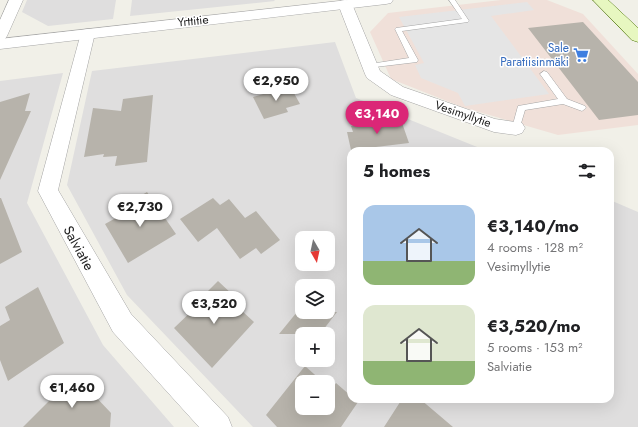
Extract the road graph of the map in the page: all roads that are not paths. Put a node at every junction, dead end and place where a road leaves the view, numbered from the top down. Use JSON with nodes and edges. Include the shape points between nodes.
{"nodes":[{"id":1,"x":16,"y":0,"type":"edge"},
{"id":2,"x":386,"y":0,"type":"edge"},
{"id":3,"x":452,"y":0,"type":"edge"},
{"id":4,"x":600,"y":0,"type":"edge"},
{"id":5,"x":345,"y":4,"type":"junction"},
{"id":6,"x":88,"y":33,"type":"junction"},
{"id":7,"x":0,"y":36,"type":"edge"},
{"id":8,"x":638,"y":37,"type":"edge"},
{"id":9,"x":0,"y":44,"type":"edge"},
{"id":10,"x":370,"y":66,"type":"junction"},
{"id":11,"x":544,"y":74,"type":"dead end"},
{"id":12,"x":564,"y":101,"type":"junction"},
{"id":13,"x":582,"y":108,"type":"dead end"},
{"id":14,"x":516,"y":128,"type":"joint"},
{"id":15,"x":218,"y":427,"type":"edge"}],
"edges":[{"from":1,"to":7,"type":"street"},
{"from":2,"to":5,"type":"street","name":"Yrttitie"},
{"from":3,"to":10,"type":"lane","via":[[466,21],[398,30],[414,60]]},
{"from":4,"to":8,"type":"main road"},
{"from":5,"to":6,"type":"street","name":"Yrttitie"},
{"from":5,"to":10,"type":"street","name":"Vesimyllytie"},
{"from":6,"to":9,"type":"street","name":"Yrttitie"},
{"from":6,"to":15,"type":"street","name":"Salviatie","via":[[48,191],[122,323]]},
{"from":10,"to":14,"type":"street","name":"Vesimyllytie","via":[[373,74],[397,91],[494,125]]},
{"from":11,"to":12,"type":"lane"},
{"from":12,"to":13,"type":"lane"},
{"from":12,"to":14,"type":"lane","via":[[521,108]]}]}
